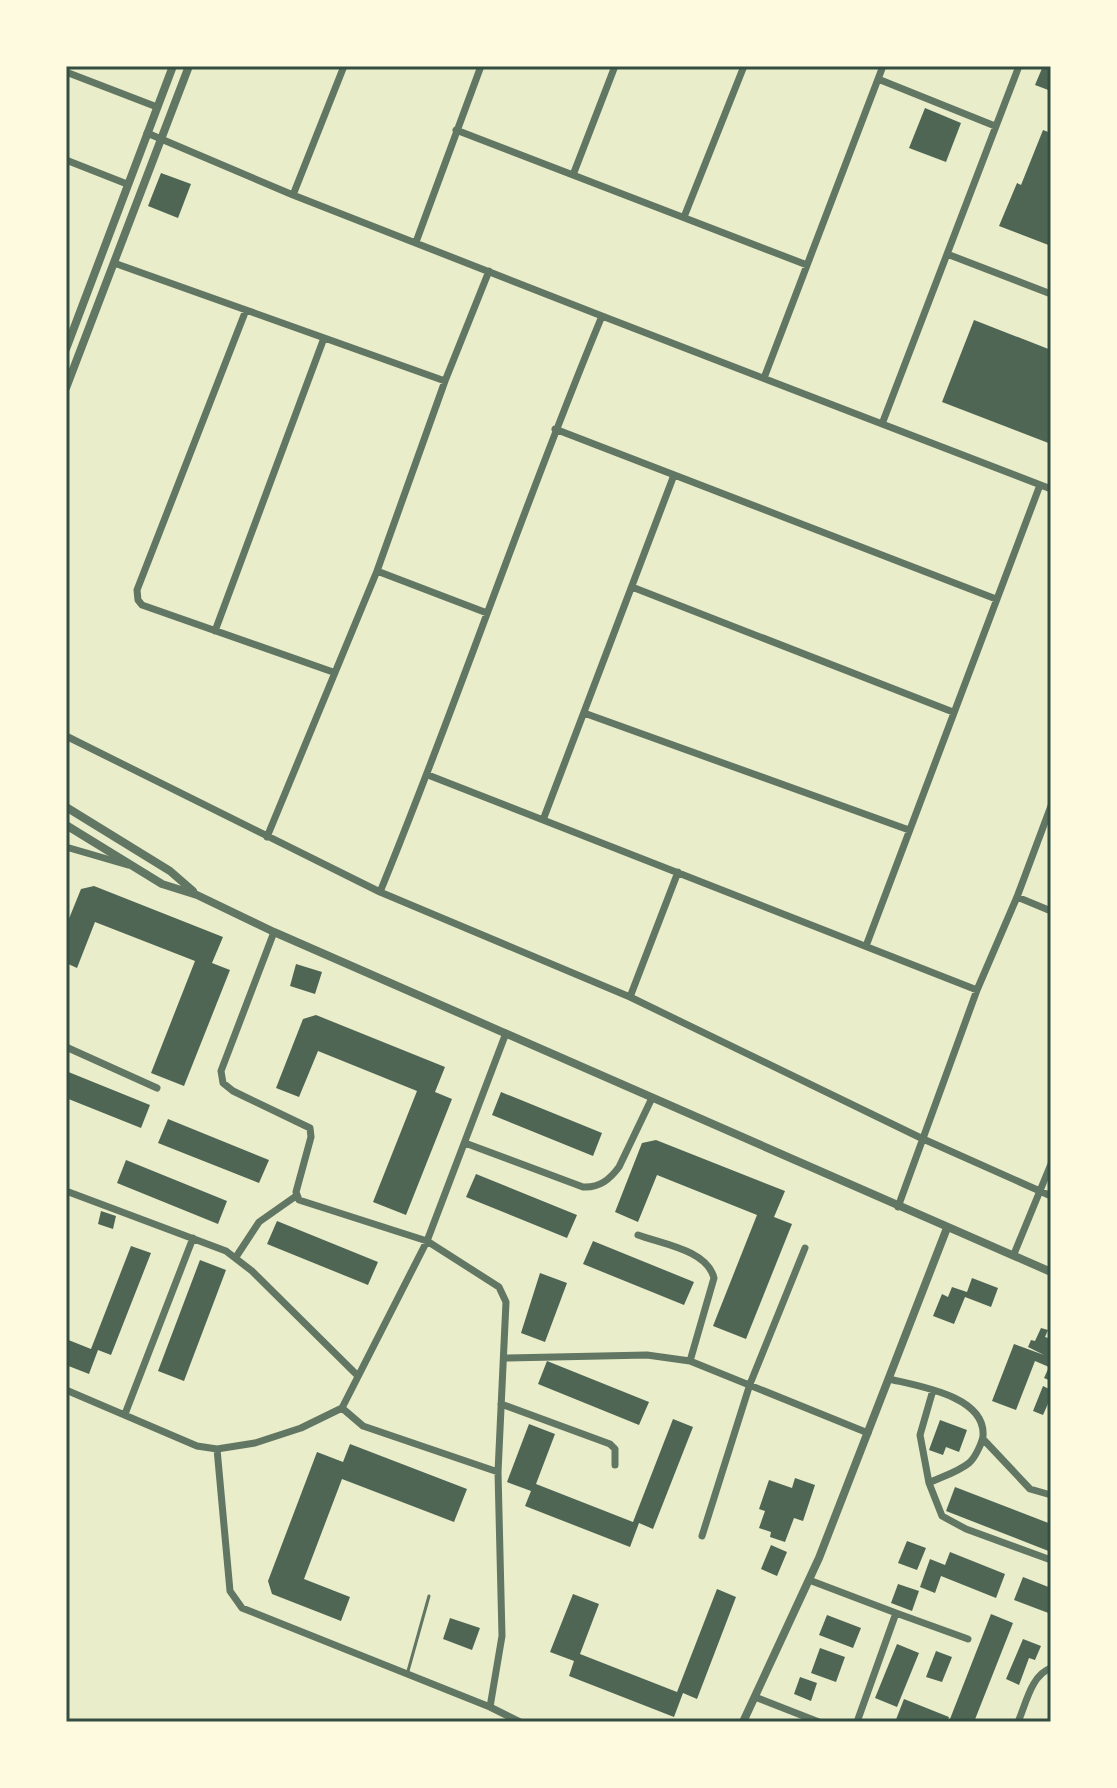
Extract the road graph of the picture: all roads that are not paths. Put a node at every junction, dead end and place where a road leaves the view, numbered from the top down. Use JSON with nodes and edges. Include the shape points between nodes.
{"nodes":[{"id":1,"x":173,"y":66,"type":"edge"},
{"id":2,"x":189,"y":66,"type":"edge"},
{"id":3,"x":344,"y":66,"type":"edge"},
{"id":4,"x":481,"y":66,"type":"edge"},
{"id":5,"x":615,"y":66,"type":"edge"},
{"id":6,"x":744,"y":66,"type":"edge"},
{"id":7,"x":883,"y":66,"type":"edge"},
{"id":8,"x":1019,"y":66,"type":"edge"},
{"id":9,"x":66,"y":72,"type":"edge"},
{"id":10,"x":878,"y":79,"type":"junction"},
{"id":11,"x":157,"y":107,"type":"junction"},
{"id":12,"x":995,"y":126,"type":"junction"},
{"id":13,"x":456,"y":130,"type":"junction"},
{"id":14,"x":147,"y":133,"type":"junction"},
{"id":15,"x":160,"y":138,"type":"junction"},
{"id":16,"x":66,"y":160,"type":"edge"},
{"id":17,"x":573,"y":175,"type":"junction"},
{"id":18,"x":127,"y":184,"type":"junction"},
{"id":19,"x":293,"y":195,"type":"junction"},
{"id":20,"x":684,"y":217,"type":"junction"},
{"id":21,"x":416,"y":242,"type":"junction"},
{"id":22,"x":947,"y":254,"type":"junction"},
{"id":23,"x":114,"y":263,"type":"junction"},
{"id":24,"x":807,"y":265,"type":"junction"},
{"id":25,"x":489,"y":271,"type":"junction"},
{"id":26,"x":1051,"y":294,"type":"edge"},
{"id":27,"x":246,"y":310,"type":"junction"},
{"id":28,"x":602,"y":316,"type":"junction"},
{"id":29,"x":324,"y":338,"type":"junction"},
{"id":30,"x":66,"y":349,"type":"edge"},
{"id":31,"x":764,"y":378,"type":"junction"},
{"id":32,"x":445,"y":381,"type":"junction"},
{"id":33,"x":66,"y":388,"type":"edge"},
{"id":34,"x":882,"y":424,"type":"junction"},
{"id":35,"x":555,"y":429,"type":"junction"},
{"id":36,"x":674,"y":475,"type":"junction"},
{"id":37,"x":1040,"y":485,"type":"junction"},
{"id":38,"x":1051,"y":489,"type":"edge"},
{"id":39,"x":377,"y":571,"type":"junction"},
{"id":40,"x":632,"y":587,"type":"junction"},
{"id":41,"x":996,"y":599,"type":"junction"},
{"id":42,"x":487,"y":613,"type":"junction"},
{"id":43,"x":215,"y":631,"type":"junction"},
{"id":44,"x":333,"y":672,"type":"junction"},
{"id":45,"x":953,"y":712,"type":"junction"},
{"id":46,"x":584,"y":713,"type":"junction"},
{"id":47,"x":66,"y":736,"type":"edge"},
{"id":48,"x":428,"y":775,"type":"junction"},
{"id":49,"x":1051,"y":806,"type":"edge"},
{"id":50,"x":66,"y":807,"type":"edge"},
{"id":51,"x":543,"y":820,"type":"junction"},
{"id":52,"x":66,"y":825,"type":"edge"},
{"id":53,"x":909,"y":830,"type":"junction"},
{"id":54,"x":267,"y":837,"type":"junction"},
{"id":55,"x":67,"y":848,"type":"edge"},
{"id":56,"x":66,"y":857,"type":"edge"},
{"id":57,"x":130,"y":866,"type":"junction"},
{"id":58,"x":678,"y":872,"type":"junction"},
{"id":59,"x":380,"y":892,"type":"junction"},
{"id":60,"x":197,"y":895,"type":"junction"},
{"id":61,"x":1017,"y":897,"type":"junction"},
{"id":62,"x":1051,"y":911,"type":"edge"},
{"id":63,"x":274,"y":932,"type":"junction"},
{"id":64,"x":866,"y":946,"type":"junction"},
{"id":65,"x":977,"y":990,"type":"junction"},
{"id":66,"x":630,"y":997,"type":"junction"},
{"id":67,"x":506,"y":1033,"type":"junction"},
{"id":68,"x":66,"y":1047,"type":"edge"},
{"id":69,"x":157,"y":1088,"type":"dead end"},
{"id":70,"x":652,"y":1098,"type":"junction"},
{"id":71,"x":921,"y":1138,"type":"junction"},
{"id":72,"x":465,"y":1143,"type":"junction"},
{"id":73,"x":1051,"y":1164,"type":"edge"},
{"id":74,"x":66,"y":1191,"type":"edge"},
{"id":75,"x":1041,"y":1191,"type":"junction"},
{"id":76,"x":296,"y":1196,"type":"junction"},
{"id":77,"x":1051,"y":1196,"type":"edge"},
{"id":78,"x":898,"y":1207,"type":"junction"},
{"id":79,"x":947,"y":1228,"type":"junction"},
{"id":80,"x":638,"y":1235,"type":"dead end"},
{"id":81,"x":193,"y":1238,"type":"junction"},
{"id":82,"x":427,"y":1241,"type":"junction"},
{"id":83,"x":805,"y":1248,"type":"dead end"},
{"id":84,"x":1014,"y":1254,"type":"junction"},
{"id":85,"x":236,"y":1257,"type":"junction"},
{"id":86,"x":1051,"y":1272,"type":"edge"},
{"id":87,"x":505,"y":1358,"type":"junction"},
{"id":88,"x":690,"y":1361,"type":"junction"},
{"id":89,"x":358,"y":1376,"type":"junction"},
{"id":90,"x":889,"y":1379,"type":"junction"},
{"id":91,"x":750,"y":1384,"type":"junction"},
{"id":92,"x":66,"y":1390,"type":"edge"},
{"id":93,"x":933,"y":1390,"type":"junction"},
{"id":94,"x":501,"y":1404,"type":"junction"},
{"id":95,"x":342,"y":1408,"type":"junction"},
{"id":96,"x":125,"y":1414,"type":"junction"},
{"id":97,"x":868,"y":1433,"type":"junction"},
{"id":98,"x":983,"y":1439,"type":"junction"},
{"id":99,"x":217,"y":1449,"type":"junction"},
{"id":100,"x":615,"y":1465,"type":"dead end"},
{"id":101,"x":498,"y":1472,"type":"junction"},
{"id":102,"x":929,"y":1483,"type":"junction"},
{"id":103,"x":1051,"y":1495,"type":"edge"},
{"id":104,"x":702,"y":1536,"type":"dead end"},
{"id":105,"x":1051,"y":1560,"type":"edge"},
{"id":106,"x":809,"y":1580,"type":"junction"},
{"id":107,"x":429,"y":1596,"type":"dead end"},
{"id":108,"x":896,"y":1613,"type":"junction"},
{"id":109,"x":968,"y":1639,"type":"dead end"},
{"id":110,"x":1051,"y":1668,"type":"edge"},
{"id":111,"x":407,"y":1675,"type":"junction"},
{"id":112,"x":755,"y":1697,"type":"junction"},
{"id":113,"x":490,"y":1707,"type":"junction"},
{"id":114,"x":520,"y":1722,"type":"edge"},
{"id":115,"x":743,"y":1722,"type":"edge"},
{"id":116,"x":819,"y":1722,"type":"edge"},
{"id":117,"x":857,"y":1722,"type":"edge"},
{"id":118,"x":1018,"y":1722,"type":"edge"}],
"edges":[{"from":1,"to":11,"type":"street"},
{"from":2,"to":15,"type":"street"},
{"from":3,"to":19,"type":"street"},
{"from":4,"to":13,"type":"street"},
{"from":5,"to":17,"type":"street"},
{"from":6,"to":20,"type":"street"},
{"from":7,"to":10,"type":"street"},
{"from":8,"to":12,"type":"street"},
{"from":9,"to":11,"type":"street"},
{"from":10,"to":12,"type":"street"},
{"from":10,"to":24,"type":"street"},
{"from":11,"to":14,"type":"street"},
{"from":12,"to":22,"type":"street"},
{"from":13,"to":17,"type":"street"},
{"from":13,"to":21,"type":"street"},
{"from":14,"to":15,"type":"street"},
{"from":14,"to":18,"type":"street"},
{"from":15,"to":19,"type":"street"},
{"from":15,"to":23,"type":"street"},
{"from":16,"to":18,"type":"street"},
{"from":17,"to":20,"type":"street"},
{"from":18,"to":30,"type":"street"},
{"from":19,"to":21,"type":"street"},
{"from":20,"to":24,"type":"street"},
{"from":21,"to":25,"type":"street"},
{"from":22,"to":26,"type":"street"},
{"from":22,"to":34,"type":"street"},
{"from":23,"to":27,"type":"street"},
{"from":23,"to":33,"type":"street"},
{"from":24,"to":31,"type":"street"},
{"from":25,"to":28,"type":"street"},
{"from":25,"to":32,"type":"street"},
{"from":27,"to":29,"type":"street"},
{"from":27,"to":43,"type":"street","via":[[137,590],[142,605]]},
{"from":28,"to":31,"type":"street"},
{"from":28,"to":35,"type":"street"},
{"from":29,"to":32,"type":"street"},
{"from":29,"to":43,"type":"street"},
{"from":31,"to":34,"type":"street"},
{"from":32,"to":39,"type":"street"},
{"from":34,"to":37,"type":"street"},
{"from":35,"to":36,"type":"street"},
{"from":35,"to":42,"type":"street"},
{"from":36,"to":40,"type":"street"},
{"from":36,"to":41,"type":"street"},
{"from":37,"to":38,"type":"street"},
{"from":37,"to":41,"type":"street"},
{"from":39,"to":42,"type":"street"},
{"from":39,"to":44,"type":"street"},
{"from":40,"to":45,"type":"street"},
{"from":40,"to":46,"type":"street"},
{"from":41,"to":45,"type":"street"},
{"from":42,"to":48,"type":"street"},
{"from":43,"to":44,"type":"street"},
{"from":44,"to":54,"type":"street"},
{"from":45,"to":53,"type":"street"},
{"from":46,"to":51,"type":"street"},
{"from":46,"to":53,"type":"street"},
{"from":47,"to":54,"type":"street"},
{"from":48,"to":51,"type":"street"},
{"from":48,"to":59,"type":"street"},
{"from":49,"to":61,"type":"street"},
{"from":50,"to":60,"type":"street","via":[[170,871]]},
{"from":51,"to":58,"type":"street"},
{"from":52,"to":57,"type":"street"},
{"from":53,"to":64,"type":"street"},
{"from":54,"to":59,"type":"street"},
{"from":55,"to":56,"type":"street"},
{"from":55,"to":57,"type":"street"},
{"from":57,"to":60,"type":"street"},
{"from":58,"to":64,"type":"street"},
{"from":58,"to":66,"type":"street"},
{"from":59,"to":66,"type":"street"},
{"from":60,"to":63,"type":"street"},
{"from":61,"to":62,"type":"street"},
{"from":61,"to":65,"type":"street"},
{"from":63,"to":67,"type":"street"},
{"from":63,"to":76,"type":"street","via":[[221,1071],[223,1083],[233,1091],[310,1128]]},
{"from":64,"to":65,"type":"street"},
{"from":65,"to":71,"type":"street"},
{"from":66,"to":71,"type":"street"},
{"from":67,"to":70,"type":"street"},
{"from":67,"to":72,"type":"street"},
{"from":68,"to":69,"type":"street"},
{"from":70,"to":72,"type":"street","via":[[619,1167],[594,1187]]},
{"from":70,"to":78,"type":"street"},
{"from":71,"to":75,"type":"street"},
{"from":71,"to":78,"type":"street"},
{"from":72,"to":82,"type":"street"},
{"from":73,"to":75,"type":"street"},
{"from":74,"to":81,"type":"street"},
{"from":75,"to":77,"type":"street"},
{"from":75,"to":84,"type":"street"},
{"from":76,"to":82,"type":"street"},
{"from":76,"to":85,"type":"street","via":[[259,1222]]},
{"from":78,"to":79,"type":"street"},
{"from":79,"to":84,"type":"street"},
{"from":79,"to":90,"type":"street"},
{"from":80,"to":88,"type":"street","via":[[693,1255],[712,1270]]},
{"from":81,"to":85,"type":"street"},
{"from":81,"to":96,"type":"street"},
{"from":82,"to":87,"type":"street","via":[[499,1287],[506,1302]]},
{"from":82,"to":89,"type":"street"},
{"from":83,"to":91,"type":"street"},
{"from":84,"to":86,"type":"street"},
{"from":85,"to":89,"type":"street"},
{"from":87,"to":88,"type":"street","via":[[633,1354]]},
{"from":87,"to":94,"type":"street"},
{"from":88,"to":91,"type":"street"},
{"from":89,"to":95,"type":"street"},
{"from":90,"to":93,"type":"street"},
{"from":90,"to":97,"type":"street"},
{"from":91,"to":97,"type":"street"},
{"from":91,"to":104,"type":"street"},
{"from":92,"to":96,"type":"street"},
{"from":93,"to":98,"type":"street","via":[[978,1413]]},
{"from":93,"to":102,"type":"street","via":[[920,1435]]},
{"from":94,"to":100,"type":"street","via":[[610,1444]]},
{"from":94,"to":101,"type":"street"},
{"from":95,"to":99,"type":"street","via":[[301,1428]]},
{"from":95,"to":101,"type":"street","via":[[363,1426]]},
{"from":96,"to":99,"type":"street","via":[[197,1446]]},
{"from":97,"to":106,"type":"street"},
{"from":98,"to":102,"type":"street","via":[[970,1462]]},
{"from":98,"to":103,"type":"street","via":[[1030,1489]]},
{"from":99,"to":111,"type":"street","via":[[230,1591],[242,1608]]},
{"from":101,"to":113,"type":"street","via":[[502,1636]]},
{"from":102,"to":105,"type":"street","via":[[950,1523]]},
{"from":106,"to":108,"type":"street"},
{"from":106,"to":112,"type":"street"},
{"from":107,"to":111,"type":"lane"},
{"from":108,"to":109,"type":"street"},
{"from":108,"to":117,"type":"street"},
{"from":110,"to":118,"type":"street","via":[[1037,1677]]},
{"from":111,"to":113,"type":"street"},
{"from":112,"to":115,"type":"street"},
{"from":112,"to":116,"type":"street"},
{"from":113,"to":114,"type":"street"}]}
